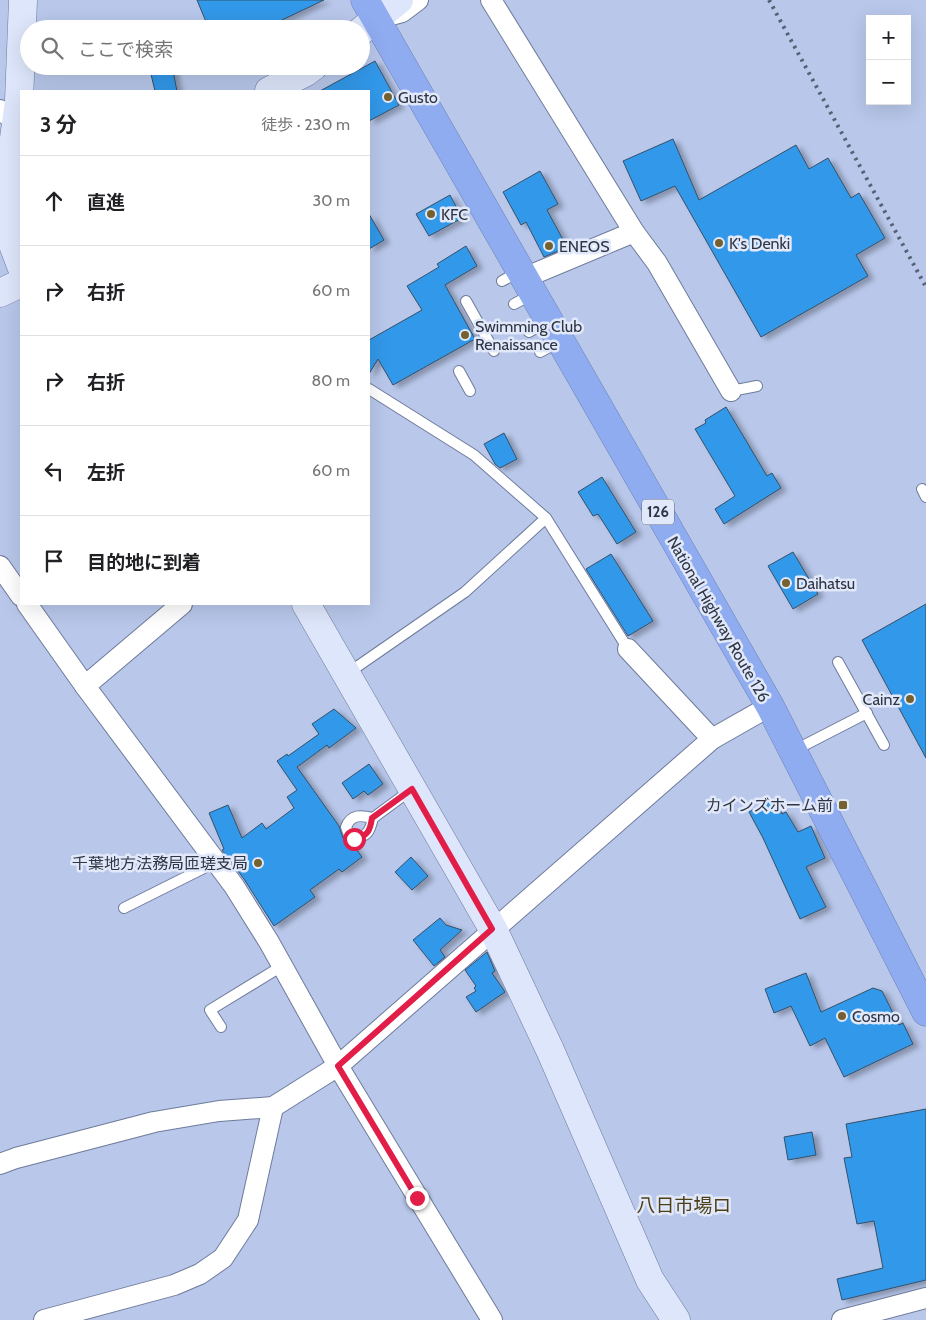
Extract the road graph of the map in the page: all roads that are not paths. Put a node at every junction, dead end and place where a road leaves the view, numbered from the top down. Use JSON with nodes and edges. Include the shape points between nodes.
{"nodes":[{"id":1,"x":24,"y":0,"type":"edge"},
{"id":2,"x":399,"y":0,"type":"edge"},
{"id":3,"x":418,"y":0,"type":"edge"},
{"id":4,"x":491,"y":0,"type":"edge"},
{"id":5,"x":371,"y":13,"type":"edge"},
{"id":6,"x":24,"y":20,"type":"edge"},
{"id":7,"x":21,"y":75,"type":"edge"},
{"id":8,"x":300,"y":75,"type":"edge"},
{"id":9,"x":271,"y":90,"type":"edge"},
{"id":10,"x":13,"y":125,"type":"edge"},
{"id":11,"x":4,"y":181,"type":"edge"},
{"id":12,"x":634,"y":232,"type":"junction"},
{"id":13,"x":20,"y":263,"type":"edge"},
{"id":14,"x":20,"y":284,"type":"edge"},
{"id":15,"x":518,"y":286,"type":"junction"},
{"id":16,"x":0,"y":293,"type":"edge"},
{"id":17,"x":466,"y":301,"type":"dead end"},
{"id":18,"x":494,"y":351,"type":"dead end"},
{"id":19,"x":459,"y":370,"type":"dead end"},
{"id":20,"x":757,"y":386,"type":"dead end"},
{"id":21,"x":370,"y":390,"type":"edge"},
{"id":22,"x":470,"y":391,"type":"dead end"},
{"id":23,"x":731,"y":391,"type":"joint"},
{"id":24,"x":546,"y":518,"type":"junction"},
{"id":25,"x":0,"y":566,"type":"edge"},
{"id":26,"x":20,"y":595,"type":"edge"},
{"id":27,"x":28,"y":605,"type":"edge"},
{"id":28,"x":181,"y":605,"type":"edge"},
{"id":29,"x":307,"y":605,"type":"edge"},
{"id":30,"x":628,"y":649,"type":"joint"},
{"id":31,"x":838,"y":662,"type":"dead end"},
{"id":32,"x":347,"y":674,"type":"junction"},
{"id":33,"x":86,"y":686,"type":"junction"},
{"id":34,"x":770,"y":706,"type":"junction"},
{"id":35,"x":866,"y":714,"type":"junction"},
{"id":36,"x":712,"y":739,"type":"junction"},
{"id":37,"x":884,"y":744,"type":"dead end"},
{"id":38,"x":792,"y":751,"type":"junction"},
{"id":39,"x":412,"y":789,"type":"junction"},
{"id":40,"x":372,"y":818,"type":"dead end"},
{"id":41,"x":216,"y":862,"type":"junction"},
{"id":42,"x":124,"y":908,"type":"dead end"},
{"id":43,"x":492,"y":929,"type":"junction"},
{"id":44,"x":282,"y":966,"type":"junction"},
{"id":45,"x":926,"y":1012,"type":"edge"},
{"id":46,"x":221,"y":1027,"type":"dead end"},
{"id":47,"x":338,"y":1066,"type":"junction"},
{"id":48,"x":272,"y":1107,"type":"junction"},
{"id":49,"x":0,"y":1164,"type":"edge"},
{"id":50,"x":926,"y":1298,"type":"edge"},
{"id":51,"x":44,"y":1320,"type":"edge"},
{"id":52,"x":492,"y":1320,"type":"edge"},
{"id":53,"x":676,"y":1320,"type":"edge"},
{"id":54,"x":842,"y":1320,"type":"edge"}],
"edges":[{"from":1,"to":6,"type":"street"},
{"from":2,"to":5,"type":"street"},
{"from":3,"to":5,"type":"street","via":[[402,12]]},
{"from":4,"to":12,"type":"street"},
{"from":5,"to":15,"type":"highway","name":"National Highway Route 126","number":"126"},
{"from":7,"to":10,"type":"street"},
{"from":8,"to":9,"type":"street"},
{"from":10,"to":11,"type":"street"},
{"from":11,"to":13,"type":"street","via":[[8,231]]},
{"from":12,"to":15,"type":"street"},
{"from":12,"to":23,"type":"street","via":[[657,263]]},
{"from":14,"to":16,"type":"street"},
{"from":15,"to":34,"type":"highway","name":"National Highway Route 126","number":"126","via":[[544,336]]},
{"from":17,"to":18,"type":"lane"},
{"from":19,"to":22,"type":"lane"},
{"from":20,"to":23,"type":"lane"},
{"from":21,"to":24,"type":"lane","via":[[474,455]]},
{"from":24,"to":30,"type":"lane"},
{"from":24,"to":32,"type":"lane","via":[[465,592]]},
{"from":25,"to":26,"type":"street"},
{"from":27,"to":33,"type":"street"},
{"from":28,"to":33,"type":"street"},
{"from":29,"to":32,"type":"street"},
{"from":30,"to":36,"type":"street"},
{"from":31,"to":35,"type":"lane"},
{"from":32,"to":39,"type":"street"},
{"from":33,"to":41,"type":"street"},
{"from":34,"to":36,"type":"street"},
{"from":34,"to":38,"type":"highway","name":"National Highway Route 126","number":"126"},
{"from":35,"to":37,"type":"lane"},
{"from":35,"to":38,"type":"lane"},
{"from":36,"to":43,"type":"street"},
{"from":38,"to":45,"type":"highway","name":"National Highway Route 126","number":"126"},
{"from":39,"to":40,"type":"lane"},
{"from":39,"to":43,"type":"street"},
{"from":41,"to":42,"type":"lane"},
{"from":41,"to":44,"type":"street"},
{"from":43,"to":47,"type":"street"},
{"from":43,"to":53,"type":"street","via":[[550,1050],[650,1280]]},
{"from":44,"to":46,"type":"lane","via":[[210,1010]]},
{"from":44,"to":47,"type":"street"},
{"from":47,"to":48,"type":"street"},
{"from":47,"to":52,"type":"street"},
{"from":48,"to":49,"type":"street","via":[[219,1111],[154,1122]]},
{"from":48,"to":51,"type":"street","via":[[248,1220],[223,1258],[200,1274],[174,1285]]},
{"from":50,"to":54,"type":"street"}]}
